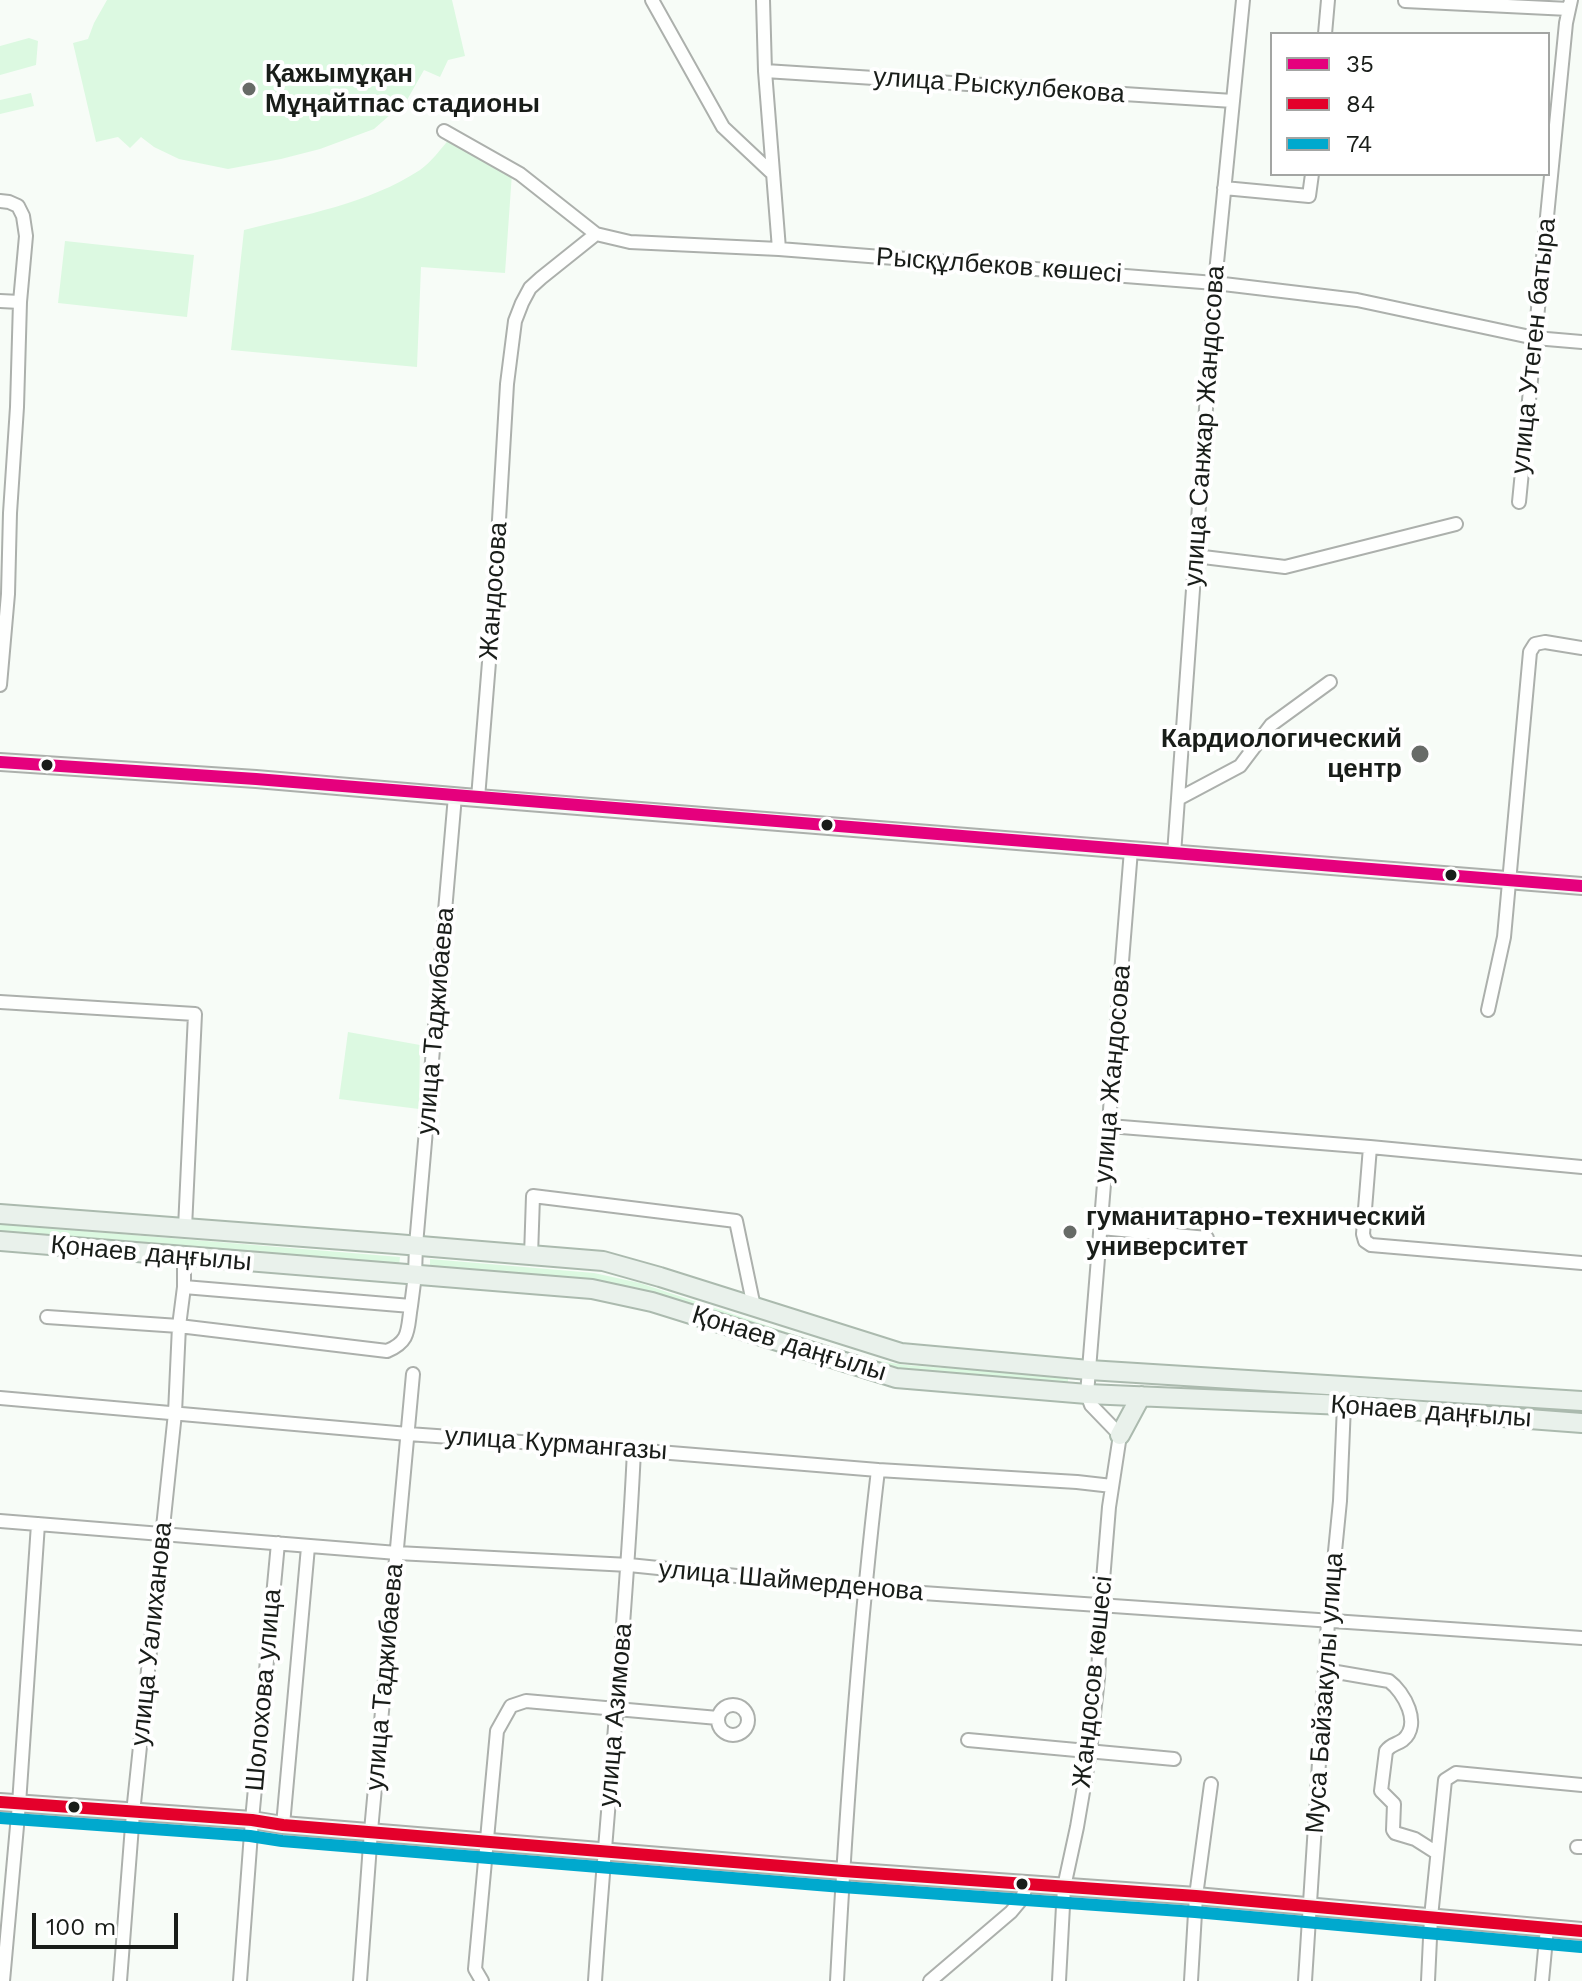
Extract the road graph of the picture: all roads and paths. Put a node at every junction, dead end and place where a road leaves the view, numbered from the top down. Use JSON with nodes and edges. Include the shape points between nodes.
{"nodes":[{"id":1,"x":652,"y":0,"type":"edge"},
{"id":2,"x":763,"y":0,"type":"edge"},
{"id":3,"x":1243,"y":0,"type":"edge"},
{"id":4,"x":1328,"y":0,"type":"edge"},
{"id":5,"x":1405,"y":1,"type":"edge"},
{"id":6,"x":1570,"y":4,"type":"edge"},
{"id":7,"x":1325,"y":32,"type":"edge"},
{"id":8,"x":765,"y":71,"type":"junction"},
{"id":9,"x":1233,"y":101,"type":"junction"},
{"id":10,"x":444,"y":131,"type":"dead end"},
{"id":11,"x":773,"y":174,"type":"junction"},
{"id":12,"x":1312,"y":176,"type":"edge"},
{"id":13,"x":1224,"y":188,"type":"junction"},
{"id":14,"x":0,"y":201,"type":"edge"},
{"id":15,"x":596,"y":234,"type":"junction"},
{"id":16,"x":779,"y":249,"type":"junction"},
{"id":17,"x":1215,"y":283,"type":"junction"},
{"id":18,"x":0,"y":301,"type":"edge"},
{"id":19,"x":20,"y":302,"type":"junction"},
{"id":20,"x":1535,"y":338,"type":"junction"},
{"id":21,"x":1582,"y":342,"type":"edge"},
{"id":22,"x":1519,"y":502,"type":"dead end"},
{"id":23,"x":1456,"y":524,"type":"dead end"},
{"id":24,"x":1195,"y":556,"type":"junction"},
{"id":25,"x":1582,"y":648,"type":"edge"},
{"id":26,"x":1330,"y":682,"type":"dead end"},
{"id":27,"x":0,"y":685,"type":"edge"},
{"id":28,"x":0,"y":762,"type":"edge"},
{"id":29,"x":455,"y":796,"type":"junction"},
{"id":30,"x":478,"y":798,"type":"junction"},
{"id":31,"x":1178,"y":799,"type":"junction"},
{"id":32,"x":1131,"y":850,"type":"junction"},
{"id":33,"x":1174,"y":854,"type":"junction"},
{"id":34,"x":1509,"y":880,"type":"junction"},
{"id":35,"x":1582,"y":886,"type":"edge"},
{"id":36,"x":0,"y":1002,"type":"edge"},
{"id":37,"x":1488,"y":1010,"type":"dead end"},
{"id":38,"x":1109,"y":1126,"type":"junction"},
{"id":39,"x":1370,"y":1147,"type":"junction"},
{"id":40,"x":1582,"y":1167,"type":"edge"},
{"id":41,"x":0,"y":1214,"type":"edge"},
{"id":42,"x":185,"y":1228,"type":"junction"},
{"id":43,"x":1101,"y":1228,"type":"junction"},
{"id":44,"x":1207,"y":1238,"type":"dead end"},
{"id":45,"x":0,"y":1241,"type":"edge"},
{"id":46,"x":416,"y":1245,"type":"junction"},
{"id":47,"x":531,"y":1256,"type":"junction"},
{"id":48,"x":184,"y":1257,"type":"junction"},
{"id":49,"x":1582,"y":1263,"type":"edge"},
{"id":50,"x":415,"y":1275,"type":"junction"},
{"id":51,"x":184,"y":1287,"type":"junction"},
{"id":52,"x":411,"y":1306,"type":"junction"},
{"id":53,"x":754,"y":1307,"type":"junction"},
{"id":54,"x":47,"y":1317,"type":"dead end"},
{"id":55,"x":179,"y":1326,"type":"junction"},
{"id":56,"x":1099,"y":1371,"type":"junction"},
{"id":57,"x":413,"y":1374,"type":"dead end"},
{"id":58,"x":1087,"y":1394,"type":"junction"},
{"id":59,"x":1141,"y":1396,"type":"junction"},
{"id":60,"x":0,"y":1398,"type":"edge"},
{"id":61,"x":1582,"y":1401,"type":"edge"},
{"id":62,"x":1344,"y":1405,"type":"junction"},
{"id":63,"x":175,"y":1413,"type":"junction"},
{"id":64,"x":1582,"y":1423,"type":"edge"},
{"id":65,"x":408,"y":1434,"type":"junction"},
{"id":66,"x":1120,"y":1435,"type":"junction"},
{"id":67,"x":634,"y":1450,"type":"junction"},
{"id":68,"x":878,"y":1470,"type":"junction"},
{"id":69,"x":1112,"y":1486,"type":"junction"},
{"id":70,"x":0,"y":1521,"type":"edge"},
{"id":71,"x":38,"y":1524,"type":"junction"},
{"id":72,"x":162,"y":1534,"type":"junction"},
{"id":73,"x":278,"y":1543,"type":"junction"},
{"id":74,"x":308,"y":1547,"type":"junction"},
{"id":75,"x":397,"y":1553,"type":"junction"},
{"id":76,"x":629,"y":1565,"type":"junction"},
{"id":77,"x":864,"y":1589,"type":"junction"},
{"id":78,"x":1101,"y":1605,"type":"junction"},
{"id":79,"x":1328,"y":1622,"type":"junction"},
{"id":80,"x":1582,"y":1638,"type":"edge"},
{"id":81,"x":1325,"y":1670,"type":"junction"},
{"id":82,"x":616,"y":1709,"type":"junction"},
{"id":83,"x":718,"y":1718,"type":"dead end"},
{"id":84,"x":968,"y":1740,"type":"dead end"},
{"id":85,"x":1090,"y":1751,"type":"junction"},
{"id":86,"x":1174,"y":1759,"type":"dead end"},
{"id":87,"x":1211,"y":1784,"type":"dead end"},
{"id":88,"x":1582,"y":1785,"type":"edge"},
{"id":89,"x":0,"y":1802,"type":"edge"},
{"id":90,"x":19,"y":1804,"type":"junction"},
{"id":91,"x":133,"y":1813,"type":"junction"},
{"id":92,"x":252,"y":1820,"type":"junction"},
{"id":93,"x":283,"y":1825,"type":"junction"},
{"id":94,"x":371,"y":1831,"type":"junction"},
{"id":95,"x":487,"y":1841,"type":"junction"},
{"id":96,"x":604,"y":1851,"type":"junction"},
{"id":97,"x":1437,"y":1853,"type":"junction"},
{"id":98,"x":843,"y":1871,"type":"junction"},
{"id":99,"x":1027,"y":1885,"type":"junction"},
{"id":100,"x":1064,"y":1887,"type":"junction"},
{"id":101,"x":1196,"y":1896,"type":"junction"},
{"id":102,"x":1309,"y":1905,"type":"junction"},
{"id":103,"x":1431,"y":1917,"type":"junction"},
{"id":104,"x":1547,"y":1928,"type":"junction"},
{"id":105,"x":1582,"y":1931,"type":"edge"},
{"id":106,"x":3,"y":1981,"type":"edge"},
{"id":107,"x":120,"y":1981,"type":"edge"},
{"id":108,"x":240,"y":1981,"type":"edge"},
{"id":109,"x":360,"y":1981,"type":"edge"},
{"id":110,"x":482,"y":1981,"type":"edge"},
{"id":111,"x":595,"y":1981,"type":"edge"},
{"id":112,"x":837,"y":1981,"type":"edge"},
{"id":113,"x":930,"y":1981,"type":"edge"},
{"id":114,"x":1059,"y":1981,"type":"edge"},
{"id":115,"x":1191,"y":1981,"type":"edge"},
{"id":116,"x":1305,"y":1981,"type":"edge"},
{"id":117,"x":1428,"y":1981,"type":"edge"},
{"id":118,"x":1542,"y":1981,"type":"edge"}],
"edges":[{"from":1,"to":11,"type":"street","via":[[723,127]]},
{"from":2,"to":8,"type":"street"},
{"from":3,"to":9,"type":"street","name":"улица Санжар Жандосова"},
{"from":4,"to":7,"type":"street"},
{"from":5,"to":6,"type":"street"},
{"from":6,"to":20,"type":"street","name":"улица Утеген батыра"},
{"from":8,"to":9,"type":"street","name":"улица Рыскулбекова"},
{"from":8,"to":11,"type":"street"},
{"from":9,"to":13,"type":"street","name":"улица Санжар Жандосова"},
{"from":10,"to":15,"type":"street","name":"Рысқұлбеков көшесі","via":[[520,174]]},
{"from":11,"to":16,"type":"street"},
{"from":12,"to":13,"type":"street","via":[[1309,196]]},
{"from":13,"to":17,"type":"street","name":"улица Санжар Жандосова"},
{"from":14,"to":19,"type":"street","via":[[18,206],[23,216]]},
{"from":15,"to":16,"type":"street","name":"Рысқұлбеков көшесі","via":[[630,242]]},
{"from":15,"to":30,"type":"street","name":"Жандосова","via":[[530,288],[515,321]]},
{"from":16,"to":17,"type":"street","name":"Рысқұлбеков көшесі"},
{"from":17,"to":20,"type":"street","name":"Рысқұлбеков көшесі","via":[[1357,300]]},
{"from":17,"to":24,"type":"street","name":"улица Санжар Жандосова"},
{"from":18,"to":19,"type":"street"},
{"from":19,"to":27,"type":"street"},
{"from":20,"to":21,"type":"street","name":"Рысқұлбеков көшесі"},
{"from":20,"to":22,"type":"street","name":"улица Утеген батыра"},
{"from":23,"to":24,"type":"street","via":[[1285,567]]},
{"from":24,"to":31,"type":"street","name":"улица Санжар Жандосова"},
{"from":25,"to":34,"type":"street","via":[[1545,642],[1530,652]]},
{"from":26,"to":31,"type":"street","via":[[1271,725],[1240,766]]},
{"from":28,"to":29,"type":"main road"},
{"from":29,"to":30,"type":"main road"},
{"from":29,"to":46,"type":"street","name":"улица Таджибаева"},
{"from":30,"to":32,"type":"main road"},
{"from":31,"to":33,"type":"street","name":"улица Санжар Жандосова"},
{"from":32,"to":33,"type":"main road"},
{"from":32,"to":38,"type":"street","name":"улица Жандосова"},
{"from":33,"to":34,"type":"main road"},
{"from":34,"to":35,"type":"main road"},
{"from":34,"to":37,"type":"street","via":[[1504,937]]},
{"from":36,"to":42,"type":"street","via":[[195,1014]]},
{"from":38,"to":39,"type":"street"},
{"from":38,"to":43,"type":"street","name":"улица Жандосова"},
{"from":39,"to":40,"type":"street"},
{"from":39,"to":49,"type":"street","via":[[1363,1234],[1371,1245]]},
{"from":41,"to":42,"type":"main road","name":"Қонаев даңғылы"},
{"from":42,"to":46,"type":"main road","name":"Қонаев даңғылы"},
{"from":43,"to":44,"type":"street"},
{"from":43,"to":56,"type":"street","name":"улица Жандосова"},
{"from":45,"to":48,"type":"main road","name":"Қонаев даңғылы"},
{"from":46,"to":47,"type":"main road","name":"Қонаев даңғылы"},
{"from":46,"to":50,"type":"street","name":"улица Таджибаева"},
{"from":47,"to":53,"type":"main road","name":"Қонаев даңғылы","via":[[603,1261]]},
{"from":47,"to":53,"type":"street","via":[[533,1196],[736,1221]]},
{"from":48,"to":50,"type":"main road","name":"Қонаев даңғылы"},
{"from":48,"to":51,"type":"street","name":"улица Уалиханова"},
{"from":50,"to":52,"type":"street","name":"улица Таджибаева"},
{"from":50,"to":58,"type":"main road","name":"Қонаев даңғылы","via":[[592,1289],[652,1302],[896,1378]]},
{"from":51,"to":52,"type":"street"},
{"from":51,"to":55,"type":"street","name":"улица Уалиханова"},
{"from":52,"to":55,"type":"street","name":"улица Таджибаева","via":[[406,1339],[387,1351]]},
{"from":53,"to":56,"type":"main road","name":"Қонаев даңғылы","via":[[901,1353]]},
{"from":54,"to":55,"type":"street","name":"улица Таджибаева"},
{"from":55,"to":63,"type":"street","name":"улица Уалиханова"},
{"from":56,"to":58,"type":"street","name":"улица Жандосова"},
{"from":56,"to":61,"type":"main road","name":"Қонаев даңғылы"},
{"from":57,"to":65,"type":"street","name":"улица Таджибаева"},
{"from":58,"to":59,"type":"main road","name":"Қонаев даңғылы"},
{"from":58,"to":66,"type":"street"},
{"from":59,"to":62,"type":"main road","name":"Қонаев даңғылы"},
{"from":59,"to":66,"type":"main road"},
{"from":60,"to":63,"type":"street","name":"улица Курмангазы"},
{"from":62,"to":64,"type":"main road","name":"Қонаев даңғылы"},
{"from":62,"to":79,"type":"street","name":"Муса Байзакулы улица"},
{"from":63,"to":65,"type":"street","name":"улица Курмангазы"},
{"from":63,"to":72,"type":"street","name":"улица Уалиханова"},
{"from":65,"to":67,"type":"street","name":"улица Курмангазы"},
{"from":65,"to":75,"type":"street","name":"улица Таджибаева"},
{"from":66,"to":69,"type":"street","name":"Жандосов көшесі"},
{"from":67,"to":68,"type":"street","name":"улица Курмангазы"},
{"from":67,"to":76,"type":"street","name":"улица Азимова"},
{"from":68,"to":69,"type":"street","name":"улица Курмангазы"},
{"from":68,"to":77,"type":"street"},
{"from":69,"to":78,"type":"street","name":"Жандосов көшесі"},
{"from":70,"to":71,"type":"street","name":"улица Шаймерденова"},
{"from":71,"to":72,"type":"street","name":"улица Шаймерденова"},
{"from":71,"to":90,"type":"street"},
{"from":72,"to":73,"type":"street","name":"улица Шаймерденова"},
{"from":72,"to":91,"type":"street","name":"улица Уалиханова"},
{"from":73,"to":74,"type":"street","name":"улица Шаймерденова"},
{"from":73,"to":92,"type":"street","name":"Шолохова улица"},
{"from":74,"to":75,"type":"street","name":"улица Шаймерденова"},
{"from":74,"to":93,"type":"street","name":"Шолохова улица"},
{"from":75,"to":76,"type":"street","name":"улица Шаймерденова"},
{"from":75,"to":94,"type":"street","name":"улица Таджибаева"},
{"from":76,"to":77,"type":"street","name":"улица Шаймерденова"},
{"from":76,"to":82,"type":"street","name":"улица Азимова"},
{"from":77,"to":78,"type":"street","name":"улица Шаймерденова"},
{"from":77,"to":98,"type":"street"},
{"from":78,"to":79,"type":"street","name":"улица Шаймерденова"},
{"from":78,"to":85,"type":"street","name":"Жандосов көшесі"},
{"from":79,"to":80,"type":"street","name":"улица Шаймерденова"},
{"from":79,"to":81,"type":"street","name":"Муса Байзакулы улица"},
{"from":81,"to":97,"type":"street","via":[[1389,1681],[1405,1697],[1409,1727],[1386,1751],[1381,1791],[1394,1804],[1395,1833]]},
{"from":81,"to":102,"type":"street","name":"Муса Байзакулы улица"},
{"from":82,"to":83,"type":"street"},
{"from":82,"to":95,"type":"street","via":[[526,1701],[511,1706],[497,1731]]},
{"from":82,"to":96,"type":"street","name":"улица Азимова"},
{"from":84,"to":85,"type":"street"},
{"from":85,"to":86,"type":"street"},
{"from":85,"to":100,"type":"street","name":"Жандосов көшесі"},
{"from":87,"to":101,"type":"street"},
{"from":88,"to":97,"type":"street","via":[[1449,1775]]},
{"from":89,"to":90,"type":"main road"},
{"from":90,"to":91,"type":"main road"},
{"from":90,"to":106,"type":"street"},
{"from":91,"to":92,"type":"main road"},
{"from":91,"to":107,"type":"street","name":"улица Уалиханова"},
{"from":92,"to":93,"type":"main road"},
{"from":92,"to":108,"type":"street","name":"Шолохова улица"},
{"from":93,"to":94,"type":"main road"},
{"from":94,"to":95,"type":"main road"},
{"from":94,"to":109,"type":"street","name":"улица Таджибаева"},
{"from":95,"to":96,"type":"main road"},
{"from":95,"to":110,"type":"street","via":[[475,1969]]},
{"from":96,"to":98,"type":"main road"},
{"from":96,"to":111,"type":"street","name":"улица Азимова"},
{"from":97,"to":103,"type":"street"},
{"from":98,"to":99,"type":"main road"},
{"from":98,"to":112,"type":"street"},
{"from":99,"to":100,"type":"main road"},
{"from":99,"to":113,"type":"street","via":[[1011,1912]]},
{"from":100,"to":101,"type":"main road"},
{"from":100,"to":114,"type":"street","name":"Жандосов көшесі"},
{"from":101,"to":102,"type":"main road"},
{"from":101,"to":115,"type":"street"},
{"from":102,"to":103,"type":"main road"},
{"from":102,"to":116,"type":"street","name":"Муса Байзакулы улица"},
{"from":103,"to":104,"type":"main road"},
{"from":103,"to":117,"type":"street"},
{"from":104,"to":105,"type":"main road"},
{"from":104,"to":118,"type":"street"}]}
